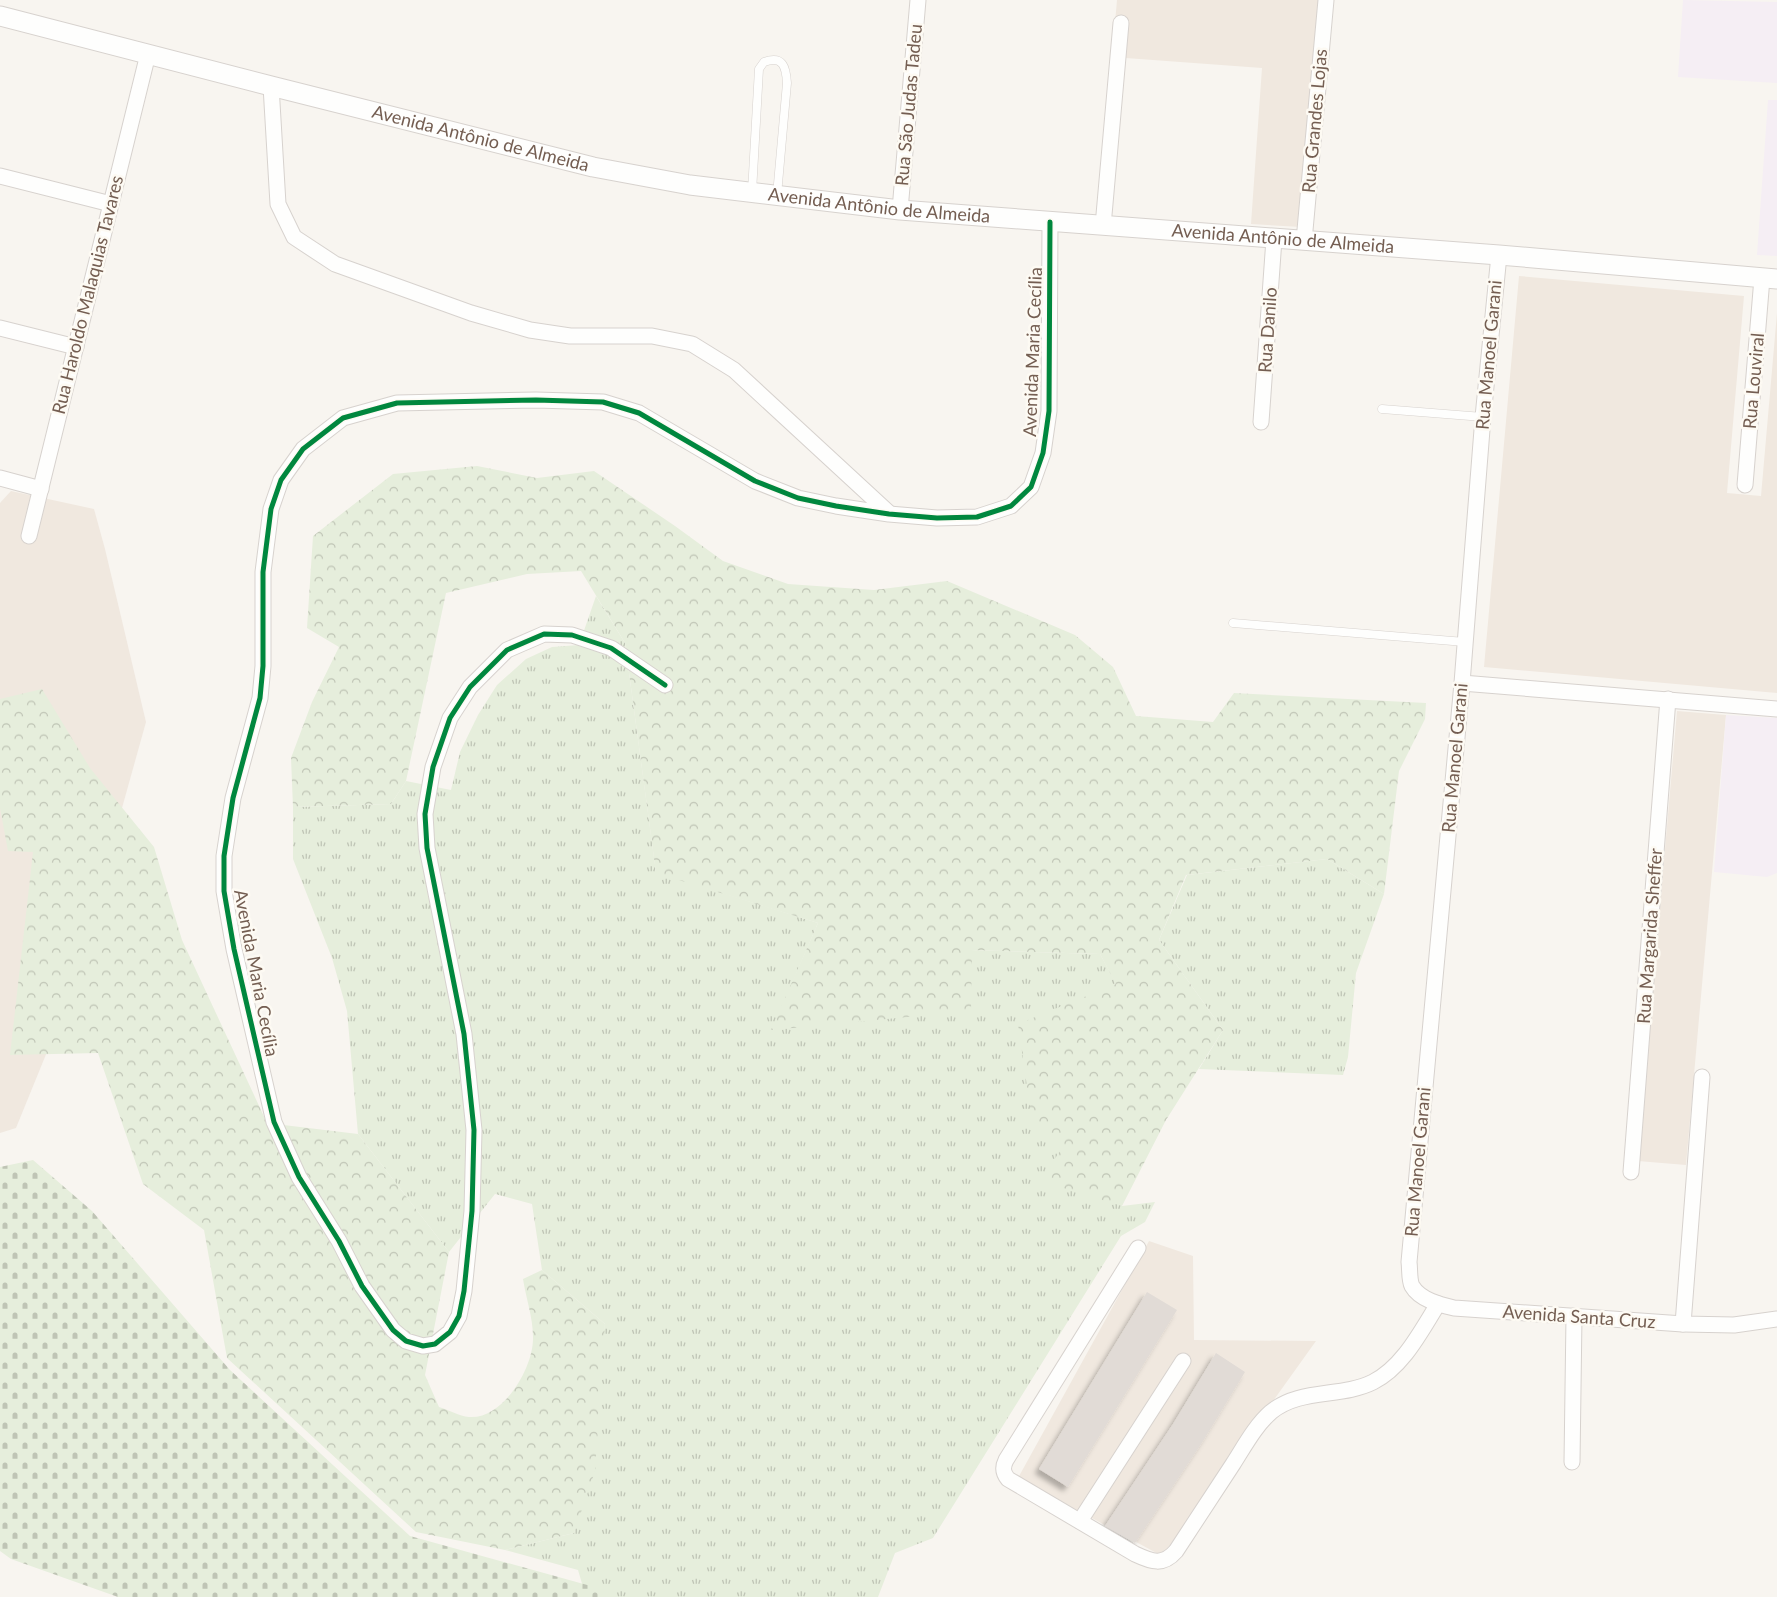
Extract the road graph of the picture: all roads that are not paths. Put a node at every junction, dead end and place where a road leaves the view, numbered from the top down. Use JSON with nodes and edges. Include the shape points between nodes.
{"nodes":[{"id":1,"x":918,"y":0,"type":"edge"},
{"id":2,"x":1326,"y":0,"type":"edge"},
{"id":3,"x":0,"y":16,"type":"edge"},
{"id":4,"x":1121,"y":23,"type":"dead end"},
{"id":5,"x":148,"y":54,"type":"junction"},
{"id":6,"x":271,"y":86,"type":"junction"},
{"id":7,"x":0,"y":176,"type":"edge"},
{"id":8,"x":752,"y":193,"type":"junction"},
{"id":9,"x":777,"y":196,"type":"junction"},
{"id":10,"x":111,"y":204,"type":"junction"},
{"id":11,"x":900,"y":210,"type":"junction"},
{"id":12,"x":1050,"y":222,"type":"junction"},
{"id":13,"x":1103,"y":226,"type":"junction"},
{"id":14,"x":1274,"y":238,"type":"junction"},
{"id":15,"x":1304,"y":241,"type":"junction"},
{"id":16,"x":1499,"y":254,"type":"junction"},
{"id":17,"x":1770,"y":278,"type":"edge"},
{"id":18,"x":0,"y":328,"type":"edge"},
{"id":19,"x":76,"y":347,"type":"junction"},
{"id":20,"x":1382,"y":409,"type":"dead end"},
{"id":21,"x":1483,"y":417,"type":"junction"},
{"id":22,"x":1261,"y":422,"type":"dead end"},
{"id":23,"x":0,"y":478,"type":"edge"},
{"id":24,"x":1745,"y":485,"type":"dead end"},
{"id":25,"x":41,"y":489,"type":"junction"},
{"id":26,"x":889,"y":514,"type":"junction"},
{"id":27,"x":29,"y":536,"type":"dead end"},
{"id":28,"x":1233,"y":623,"type":"dead end"},
{"id":29,"x":1465,"y":642,"type":"junction"},
{"id":30,"x":1462,"y":683,"type":"junction"},
{"id":31,"x":665,"y":685,"type":"dead end"},
{"id":32,"x":1668,"y":699,"type":"junction"},
{"id":33,"x":1777,"y":709,"type":"edge"},
{"id":34,"x":1702,"y":1077,"type":"dead end"},
{"id":35,"x":1631,"y":1172,"type":"dead end"},
{"id":36,"x":1138,"y":1248,"type":"dead end"},
{"id":37,"x":1409,"y":1262,"type":"joint"},
{"id":38,"x":1438,"y":1304,"type":"junction"},
{"id":39,"x":1574,"y":1316,"type":"junction"},
{"id":40,"x":1777,"y":1320,"type":"edge"},
{"id":41,"x":1683,"y":1324,"type":"junction"},
{"id":42,"x":1183,"y":1361,"type":"dead end"},
{"id":43,"x":1572,"y":1462,"type":"dead end"},
{"id":44,"x":1080,"y":1521,"type":"junction"}],
"edges":[{"from":1,"to":11,"type":"street","name":"Rua São Judas Tadeu"},
{"from":2,"to":15,"type":"street","name":"Rua Grandes Lojas"},
{"from":3,"to":5,"type":"street","name":"Avenida Antônio de Almeida"},
{"from":4,"to":13,"type":"street"},
{"from":5,"to":6,"type":"street","name":"Avenida Antônio de Almeida"},
{"from":5,"to":10,"type":"street","name":"Rua Haroldo Malaquias Tavares"},
{"from":6,"to":8,"type":"street","name":"Avenida Antônio de Almeida","via":[[593,167]]},
{"from":6,"to":26,"type":"street","via":[[278,204],[294,237],[335,264],[471,313],[530,330],[570,336],[652,336],[692,344],[734,370]]},
{"from":7,"to":10,"type":"street"},
{"from":8,"to":9,"type":"street","name":"Avenida Antônio de Almeida"},
{"from":8,"to":9,"type":"lane","via":[[759,69],[771,59],[783,65],[787,83]]},
{"from":9,"to":11,"type":"street","name":"Avenida Antônio de Almeida"},
{"from":10,"to":19,"type":"street","name":"Rua Haroldo Malaquias Tavares"},
{"from":11,"to":12,"type":"street","name":"Avenida Antônio de Almeida"},
{"from":12,"to":13,"type":"street","name":"Avenida Antônio de Almeida"},
{"from":12,"to":26,"type":"street","name":"Avenida Maria Cecília","via":[[1049,411],[1044,452],[1031,487],[1011,506],[977,517]]},
{"from":13,"to":14,"type":"street","name":"Avenida Antônio de Almeida"},
{"from":14,"to":15,"type":"street","name":"Avenida Antônio de Almeida"},
{"from":14,"to":22,"type":"street","name":"Rua Danilo"},
{"from":15,"to":16,"type":"street","name":"Avenida Antônio de Almeida"},
{"from":16,"to":17,"type":"street","name":"Avenida Antônio de Almeida"},
{"from":16,"to":21,"type":"street","name":"Rua Manoel Garani"},
{"from":17,"to":24,"type":"street","name":"Rua Louviral"},
{"from":18,"to":19,"type":"street"},
{"from":19,"to":25,"type":"street","name":"Rua Haroldo Malaquias Tavares"},
{"from":20,"to":21,"type":"lane"},
{"from":21,"to":29,"type":"street","name":"Rua Manoel Garani"},
{"from":23,"to":25,"type":"street"},
{"from":25,"to":27,"type":"street","name":"Rua Haroldo Malaquias Tavares"},
{"from":26,"to":31,"type":"street","name":"Avenida Maria Cecília","via":[[798,498],[755,481],[639,413],[603,402],[397,403],[344,418],[303,449],[281,480],[271,509],[263,572],[260,698],[233,798],[224,856],[224,890],[234,949],[274,1122],[299,1177],[339,1241],[362,1286],[393,1330],[406,1341],[423,1346],[435,1344],[450,1332],[459,1316],[472,1211],[474,1130],[464,1034],[429,857],[425,814],[433,767],[450,718],[470,686],[506,650],[544,634],[572,635],[611,648]]},
{"from":28,"to":29,"type":"lane"},
{"from":29,"to":30,"type":"street","name":"Rua Manoel Garani"},
{"from":30,"to":32,"type":"street"},
{"from":30,"to":37,"type":"street","name":"Rua Manoel Garani"},
{"from":32,"to":33,"type":"street"},
{"from":32,"to":35,"type":"street","name":"Rua Margarida Sheffer"},
{"from":34,"to":41,"type":"street"},
{"from":36,"to":44,"type":"street","via":[[1004,1465],[1004,1475],[1008,1479]]},
{"from":37,"to":38,"type":"street","name":"Avenida Santa Cruz","via":[[1412,1286]]},
{"from":38,"to":39,"type":"street","name":"Avenida Santa Cruz","via":[[1454,1308]]},
{"from":38,"to":44,"type":"street","via":[[1415,1340],[1385,1374],[1356,1388],[1303,1397],[1270,1413],[1168,1559],[1157,1561],[1143,1557]]},
{"from":39,"to":41,"type":"street","name":"Avenida Santa Cruz"},
{"from":39,"to":43,"type":"street"},
{"from":40,"to":41,"type":"street","name":"Avenida Santa Cruz","via":[[1734,1325]]},
{"from":42,"to":44,"type":"street"}]}
